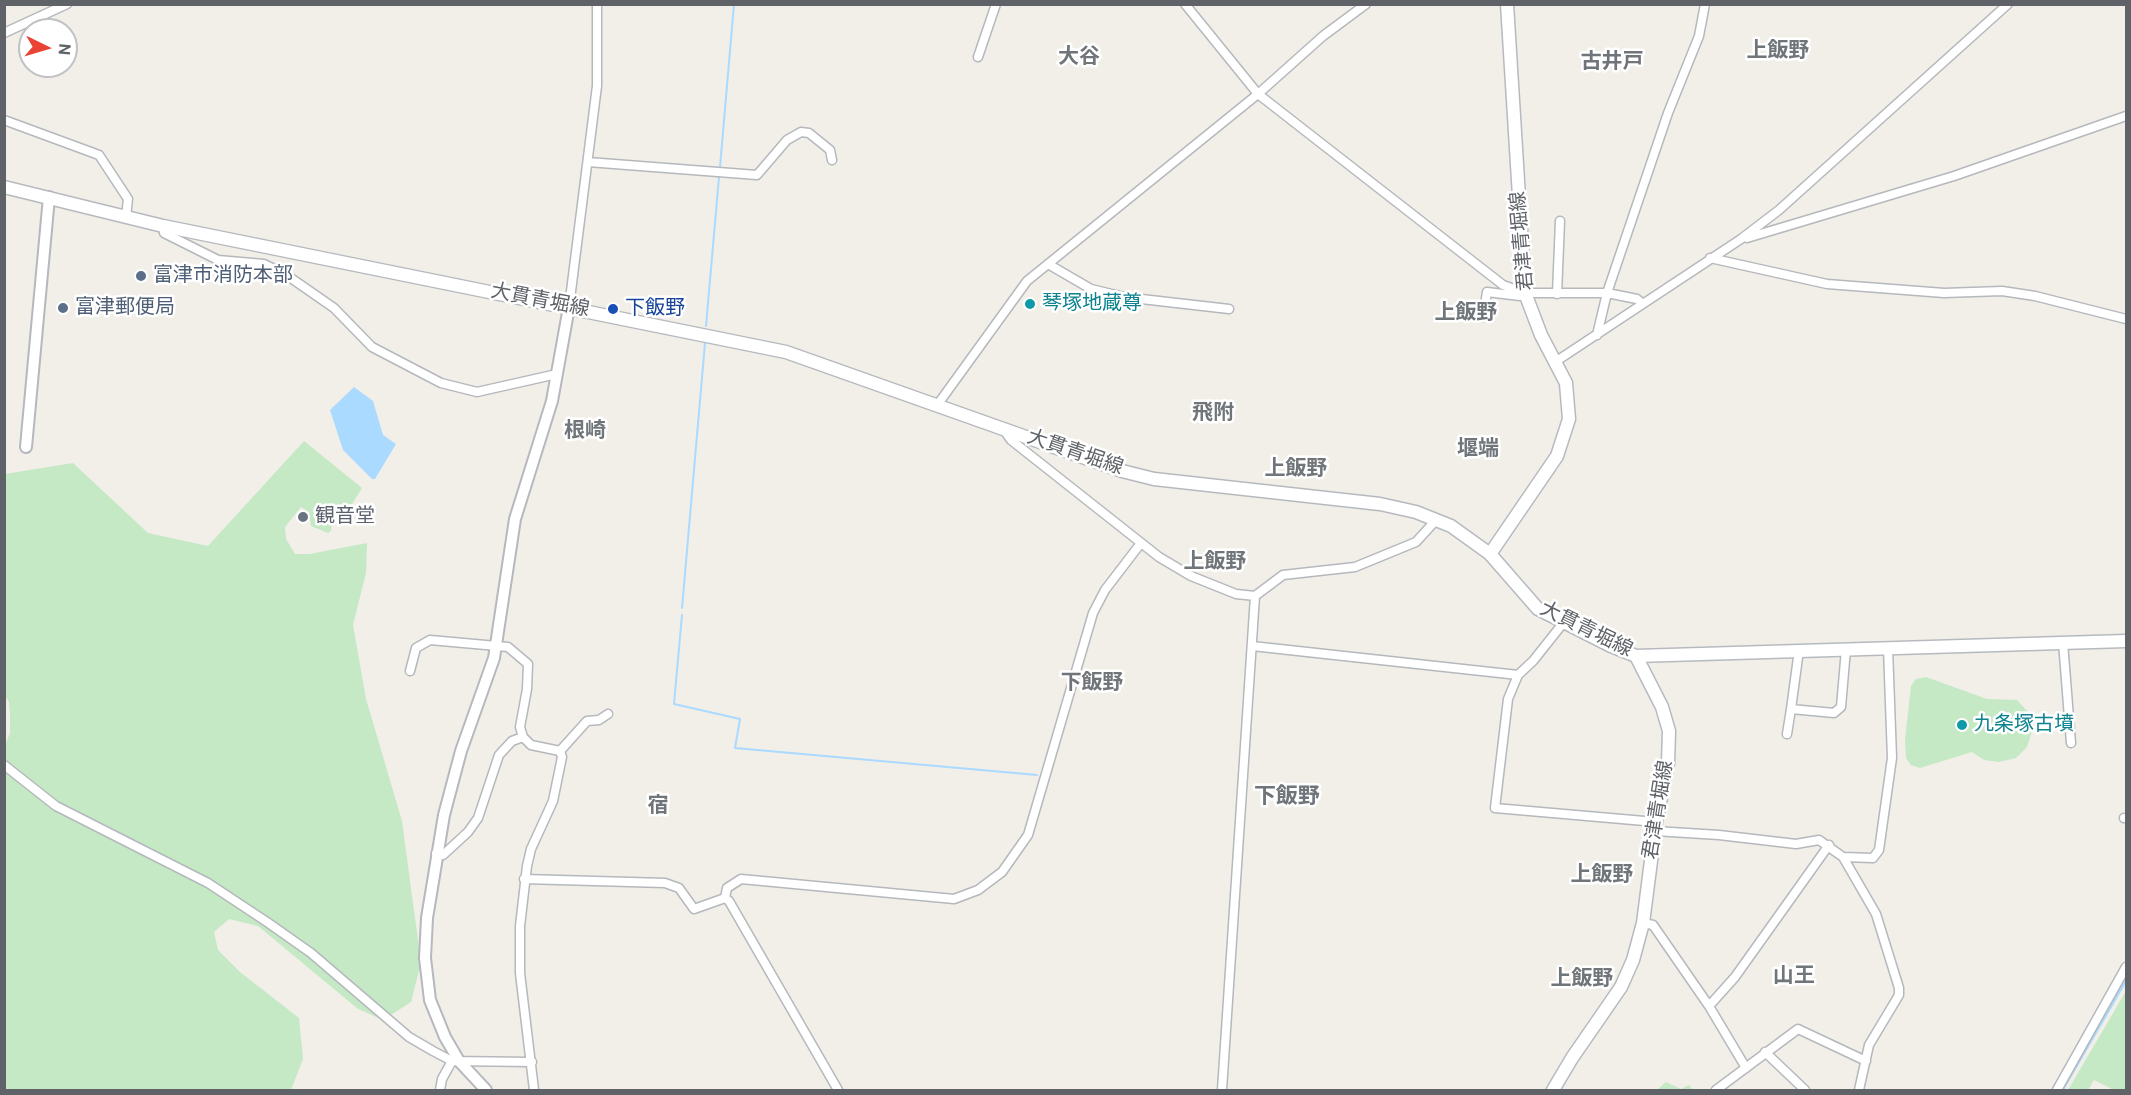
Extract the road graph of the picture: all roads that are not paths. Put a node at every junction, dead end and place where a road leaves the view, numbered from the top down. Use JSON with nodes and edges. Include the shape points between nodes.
{"nodes":[{"id":1,"x":67,"y":4,"type":"edge"},
{"id":2,"x":597,"y":4,"type":"edge"},
{"id":3,"x":996,"y":4,"type":"edge"},
{"id":4,"x":1185,"y":4,"type":"edge"},
{"id":5,"x":1366,"y":4,"type":"edge"},
{"id":6,"x":1507,"y":4,"type":"edge"},
{"id":7,"x":1706,"y":4,"type":"edge"},
{"id":8,"x":2008,"y":4,"type":"edge"},
{"id":9,"x":4,"y":33,"type":"edge"},
{"id":10,"x":978,"y":57,"type":"dead end"},
{"id":11,"x":1258,"y":94,"type":"junction"},
{"id":12,"x":2127,"y":116,"type":"edge"},
{"id":13,"x":4,"y":120,"type":"edge"},
{"id":14,"x":832,"y":160,"type":"dead end"},
{"id":15,"x":588,"y":162,"type":"junction"},
{"id":16,"x":4,"y":187,"type":"edge"},
{"id":17,"x":49,"y":197,"type":"junction"},
{"id":18,"x":126,"y":217,"type":"junction"},
{"id":19,"x":1560,"y":221,"type":"dead end"},
{"id":20,"x":163,"y":226,"type":"junction"},
{"id":21,"x":1741,"y":239,"type":"junction"},
{"id":22,"x":1710,"y":258,"type":"junction"},
{"id":23,"x":1048,"y":264,"type":"junction"},
{"id":24,"x":1607,"y":293,"type":"junction"},
{"id":25,"x":1557,"y":294,"type":"junction"},
{"id":26,"x":1526,"y":295,"type":"junction"},
{"id":27,"x":1642,"y":303,"type":"junction"},
{"id":28,"x":569,"y":307,"type":"junction"},
{"id":29,"x":1229,"y":309,"type":"dead end"},
{"id":30,"x":1483,"y":317,"type":"dead end"},
{"id":31,"x":2127,"y":319,"type":"edge"},
{"id":32,"x":1597,"y":335,"type":"junction"},
{"id":33,"x":1556,"y":362,"type":"junction"},
{"id":34,"x":557,"y":374,"type":"junction"},
{"id":35,"x":938,"y":404,"type":"junction"},
{"id":36,"x":1002,"y":428,"type":"junction"},
{"id":37,"x":26,"y":447,"type":"dead end"},
{"id":38,"x":1437,"y":519,"type":"junction"},
{"id":39,"x":1141,"y":543,"type":"junction"},
{"id":40,"x":1490,"y":554,"type":"junction"},
{"id":41,"x":1254,"y":596,"type":"junction"},
{"id":42,"x":1564,"y":622,"type":"junction"},
{"id":43,"x":2127,"y":641,"type":"edge"},
{"id":44,"x":2063,"y":642,"type":"junction"},
{"id":45,"x":497,"y":644,"type":"junction"},
{"id":46,"x":1252,"y":646,"type":"junction"},
{"id":47,"x":1888,"y":648,"type":"junction"},
{"id":48,"x":1846,"y":649,"type":"junction"},
{"id":49,"x":1800,"y":650,"type":"junction"},
{"id":50,"x":1636,"y":656,"type":"junction"},
{"id":51,"x":410,"y":671,"type":"dead end"},
{"id":52,"x":1518,"y":675,"type":"junction"},
{"id":53,"x":1791,"y":709,"type":"junction"},
{"id":54,"x":608,"y":714,"type":"dead end"},
{"id":55,"x":1787,"y":734,"type":"dead end"},
{"id":56,"x":523,"y":737,"type":"junction"},
{"id":57,"x":2071,"y":743,"type":"dead end"},
{"id":58,"x":560,"y":750,"type":"junction"},
{"id":59,"x":4,"y":765,"type":"edge"},
{"id":60,"x":1656,"y":827,"type":"junction"},
{"id":61,"x":1829,"y":845,"type":"junction"},
{"id":62,"x":436,"y":853,"type":"junction"},
{"id":63,"x":1843,"y":857,"type":"junction"},
{"id":64,"x":524,"y":879,"type":"junction"},
{"id":65,"x":724,"y":898,"type":"junction"},
{"id":66,"x":1643,"y":923,"type":"junction"},
{"id":67,"x":2127,"y":967,"type":"edge"},
{"id":68,"x":1709,"y":1006,"type":"junction"},
{"id":69,"x":1765,"y":1052,"type":"junction"},
{"id":70,"x":456,"y":1061,"type":"junction"},
{"id":71,"x":1866,"y":1061,"type":"junction"},
{"id":72,"x":532,"y":1062,"type":"junction"},
{"id":73,"x":1746,"y":1068,"type":"junction"},
{"id":74,"x":1557,"y":1088,"type":"edge"},
{"id":75,"x":440,"y":1090,"type":"edge"},
{"id":76,"x":486,"y":1090,"type":"edge"},
{"id":77,"x":534,"y":1090,"type":"edge"},
{"id":78,"x":837,"y":1090,"type":"edge"},
{"id":79,"x":1222,"y":1090,"type":"edge"},
{"id":80,"x":1716,"y":1090,"type":"edge"},
{"id":81,"x":1805,"y":1090,"type":"edge"},
{"id":82,"x":1859,"y":1090,"type":"edge"},
{"id":83,"x":2057,"y":1090,"type":"edge"}],
"edges":[{"from":1,"to":9,"type":"street"},
{"from":2,"to":15,"type":"street","via":[[597,86]]},
{"from":3,"to":10,"type":"street"},
{"from":4,"to":11,"type":"street"},
{"from":5,"to":11,"type":"street"},
{"from":6,"to":26,"type":"main road","name":"君津青堀線"},
{"from":7,"to":24,"type":"street","via":[[1699,36]]},
{"from":8,"to":21,"type":"street","via":[[1812,183]]},
{"from":11,"to":23,"type":"street"},
{"from":11,"to":26,"type":"street","via":[[1503,285]]},
{"from":12,"to":21,"type":"street","via":[[1954,176]]},
{"from":13,"to":18,"type":"street","via":[[99,155],[128,199]]},
{"from":14,"to":15,"type":"street","via":[[830,150],[809,133],[801,132],[787,140],[757,175]]},
{"from":15,"to":28,"type":"street"},
{"from":16,"to":17,"type":"main road","name":"大貫青堀線"},
{"from":17,"to":18,"type":"main road","name":"大貫青堀線"},
{"from":17,"to":37,"type":"street"},
{"from":18,"to":20,"type":"main road","name":"大貫青堀線"},
{"from":19,"to":25,"type":"street"},
{"from":20,"to":28,"type":"main road","name":"大貫青堀線"},
{"from":20,"to":34,"type":"street","via":[[164,233],[218,260],[264,264],[288,276],[334,309],[372,347],[441,383],[477,392]]},
{"from":21,"to":22,"type":"street"},
{"from":22,"to":27,"type":"street"},
{"from":22,"to":31,"type":"street","via":[[1827,284],[1905,291],[2024,294]]},
{"from":23,"to":29,"type":"street","via":[[1091,289],[1124,297]]},
{"from":23,"to":35,"type":"street","via":[[1027,281]]},
{"from":24,"to":25,"type":"street"},
{"from":24,"to":27,"type":"street"},
{"from":24,"to":32,"type":"street"},
{"from":25,"to":26,"type":"street"},
{"from":26,"to":30,"type":"street","via":[[1490,291],[1485,294]]},
{"from":26,"to":33,"type":"main road","name":"君津青堀線"},
{"from":27,"to":32,"type":"street"},
{"from":28,"to":34,"type":"street"},
{"from":28,"to":35,"type":"main road","name":"大貫青堀線","via":[[810,358]]},
{"from":32,"to":33,"type":"street"},
{"from":33,"to":40,"type":"main road","name":"君津青堀線","via":[[1569,393],[1564,441]]},
{"from":34,"to":45,"type":"street","via":[[543,436],[515,519]]},
{"from":35,"to":36,"type":"main road","name":"大貫青堀線"},
{"from":36,"to":38,"type":"main road","name":"大貫青堀線","via":[[1154,479],[1380,504]]},
{"from":36,"to":39,"type":"street","via":[[1011,440]]},
{"from":38,"to":40,"type":"main road","name":"大貫青堀線"},
{"from":38,"to":41,"type":"street","via":[[1416,542],[1355,567],[1283,575]]},
{"from":39,"to":41,"type":"street","via":[[1209,584]]},
{"from":39,"to":65,"type":"street","via":[[1105,590],[1093,613],[1028,835],[1002,872],[972,893],[954,899],[741,879],[727,888]]},
{"from":40,"to":42,"type":"main road","name":"大貫青堀線","via":[[1532,604]]},
{"from":41,"to":46,"type":"street"},
{"from":42,"to":50,"type":"main road","name":"大貫青堀線"},
{"from":42,"to":52,"type":"street"},
{"from":43,"to":44,"type":"main road","name":"大貫青堀線"},
{"from":44,"to":47,"type":"main road","name":"大貫青堀線"},
{"from":44,"to":57,"type":"street"},
{"from":45,"to":51,"type":"street","via":[[424,642],[414,651]]},
{"from":45,"to":56,"type":"street","via":[[528,664],[520,727]]},
{"from":45,"to":62,"type":"street","via":[[461,751]]},
{"from":46,"to":52,"type":"street"},
{"from":46,"to":79,"type":"street"},
{"from":47,"to":48,"type":"main road","name":"大貫青堀線"},
{"from":47,"to":63,"type":"street","via":[[1892,758],[1879,850],[1873,858]]},
{"from":48,"to":49,"type":"main road","name":"大貫青堀線"},
{"from":48,"to":53,"type":"street","via":[[1841,707],[1834,713]]},
{"from":49,"to":50,"type":"main road","name":"大貫青堀線"},
{"from":49,"to":53,"type":"street"},
{"from":50,"to":60,"type":"main road","name":"君津青堀線","via":[[1662,707],[1669,731],[1668,764]]},
{"from":52,"to":60,"type":"street","via":[[1508,699],[1495,808]]},
{"from":53,"to":55,"type":"street"},
{"from":54,"to":58,"type":"street","via":[[587,721]]},
{"from":56,"to":58,"type":"street","via":[[531,744]]},
{"from":56,"to":62,"type":"street","via":[[512,741],[499,755],[478,818],[468,832],[443,855]]},
{"from":58,"to":64,"type":"street","via":[[560,780],[531,849]]},
{"from":59,"to":70,"type":"street","via":[[56,806],[208,883],[257,915],[311,953],[409,1037]]},
{"from":60,"to":61,"type":"street","via":[[1796,844],[1819,840]]},
{"from":60,"to":66,"type":"main road","name":"君津青堀線"},
{"from":61,"to":63,"type":"street"},
{"from":61,"to":68,"type":"street","via":[[1735,977]]},
{"from":62,"to":70,"type":"street","via":[[427,918],[426,976],[436,1017]]},
{"from":63,"to":71,"type":"street","via":[[1876,914],[1899,988],[1899,995],[1869,1045]]},
{"from":64,"to":65,"type":"street","via":[[665,883],[679,888],[694,909]]},
{"from":64,"to":72,"type":"street","via":[[520,973]]},
{"from":65,"to":78,"type":"street"},
{"from":66,"to":68,"type":"street","via":[[1653,925]]},
{"from":66,"to":74,"type":"main road","name":"君津青堀線","via":[[1621,987]]},
{"from":67,"to":83,"type":"street"},
{"from":68,"to":73,"type":"street"},
{"from":69,"to":71,"type":"street","via":[[1798,1029]]},
{"from":69,"to":73,"type":"street"},
{"from":69,"to":81,"type":"street"},
{"from":70,"to":72,"type":"street"},
{"from":70,"to":75,"type":"street","via":[[441,1079]]},
{"from":70,"to":76,"type":"street"},
{"from":71,"to":82,"type":"street"},
{"from":72,"to":77,"type":"street"},
{"from":73,"to":80,"type":"street"}]}
